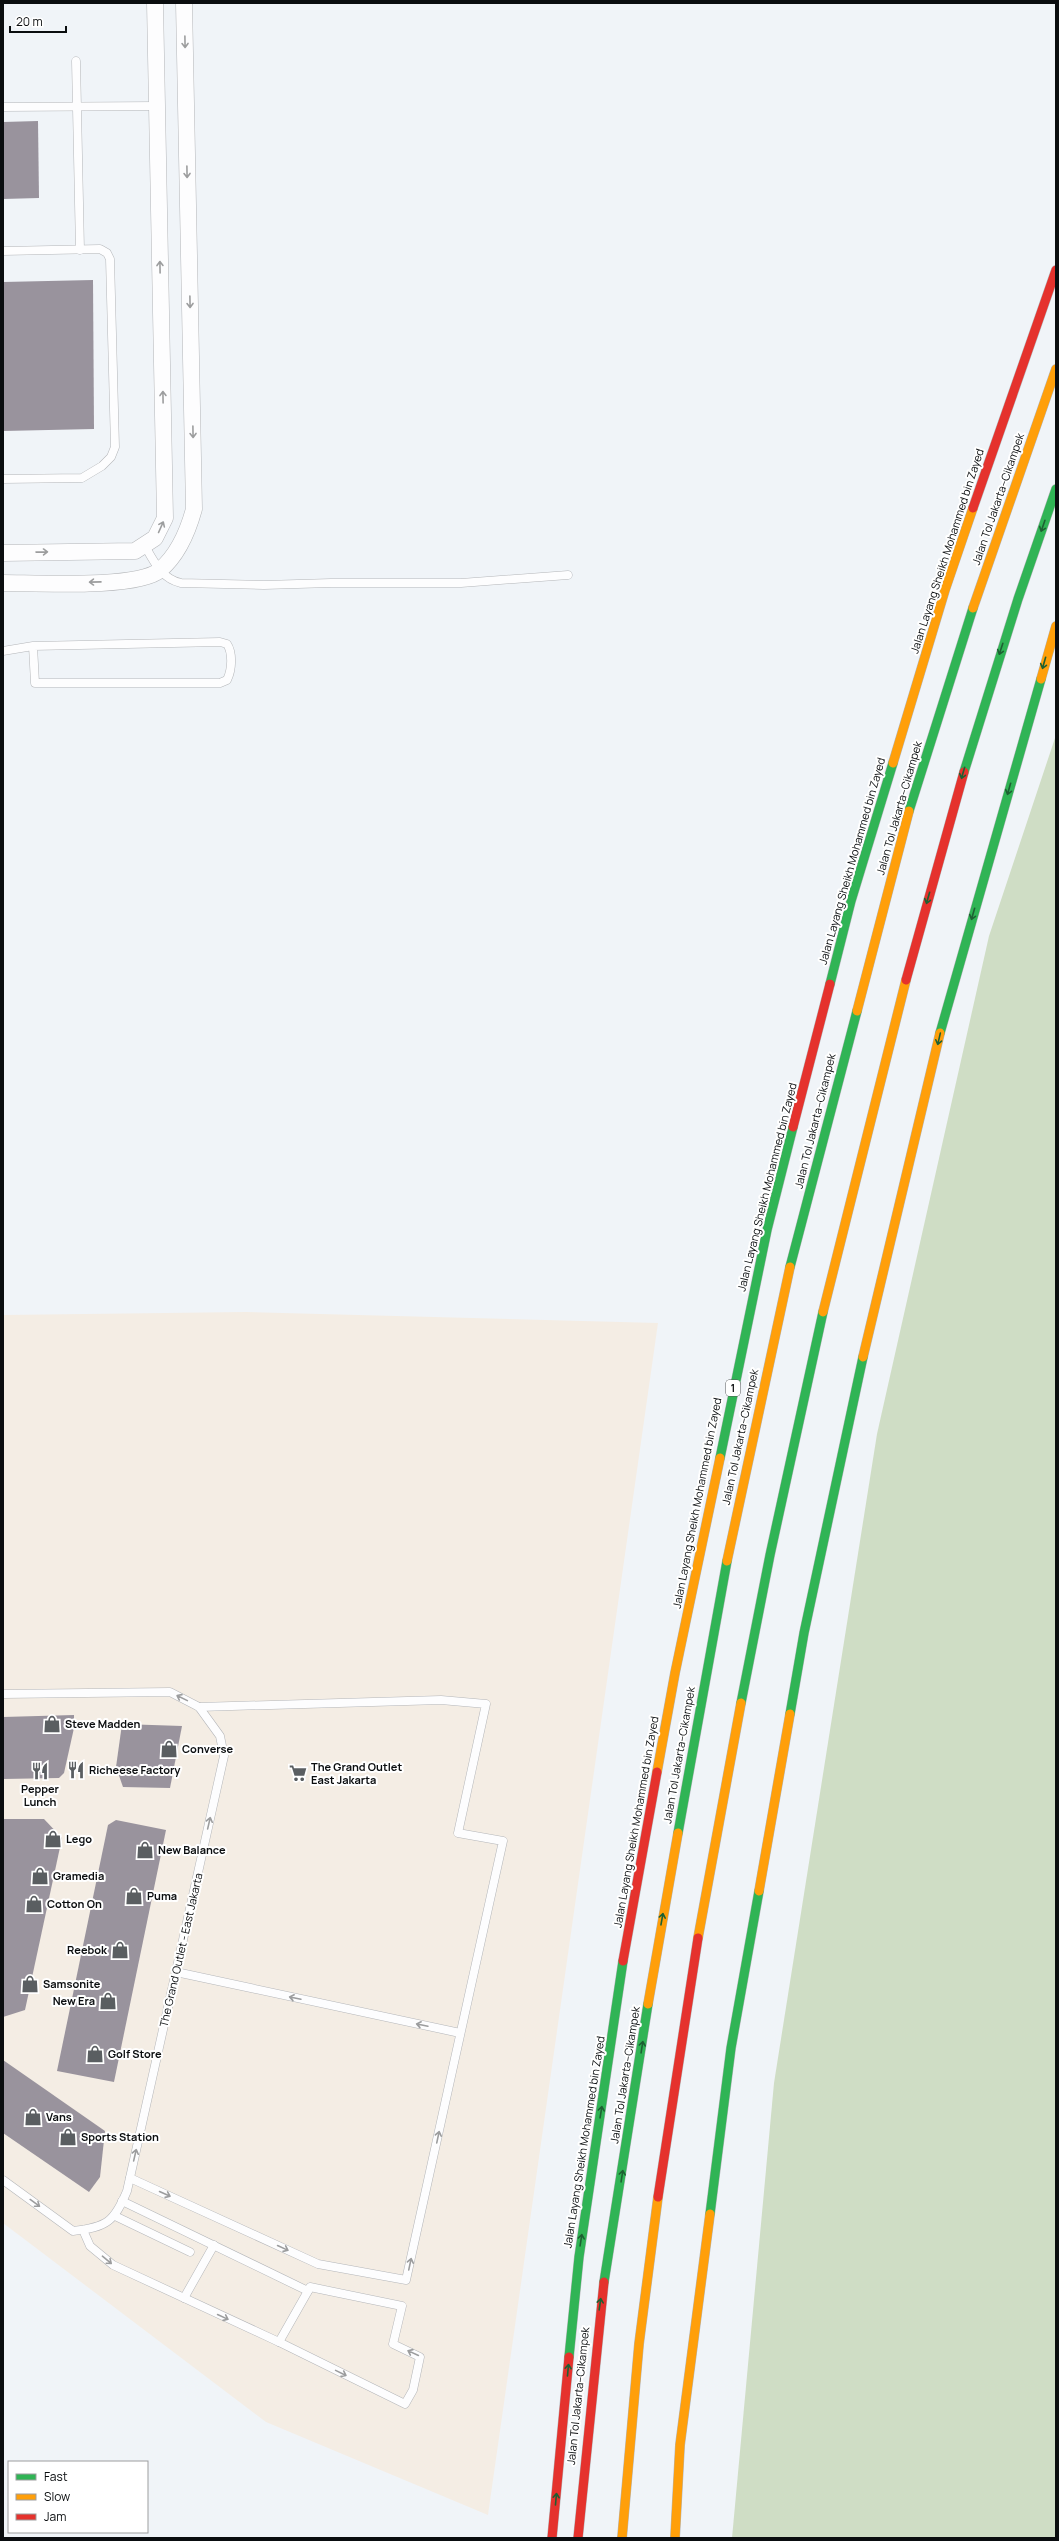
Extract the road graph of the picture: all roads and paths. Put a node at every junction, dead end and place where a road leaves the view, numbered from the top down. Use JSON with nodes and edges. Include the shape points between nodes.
{"nodes":[{"id":1,"x":155,"y":3,"type":"edge"},
{"id":2,"x":184,"y":3,"type":"edge"},
{"id":3,"x":76,"y":61,"type":"dead end"},
{"id":4,"x":157,"y":106,"type":"junction"},
{"id":5,"x":3,"y":107,"type":"edge"},
{"id":6,"x":77,"y":107,"type":"junction"},
{"id":7,"x":3,"y":250,"type":"edge"},
{"id":8,"x":80,"y":250,"type":"junction"},
{"id":9,"x":1056,"y":270,"type":"edge"},
{"id":10,"x":1056,"y":369,"type":"edge"},
{"id":11,"x":3,"y":479,"type":"edge"},
{"id":12,"x":1056,"y":489,"type":"edge"},
{"id":13,"x":145,"y":546,"type":"junction"},
{"id":14,"x":3,"y":553,"type":"edge"},
{"id":15,"x":160,"y":570,"type":"junction"},
{"id":16,"x":568,"y":576,"type":"dead end"},
{"id":17,"x":3,"y":583,"type":"edge"},
{"id":18,"x":1056,"y":626,"type":"edge"},
{"id":19,"x":33,"y":646,"type":"junction"},
{"id":20,"x":3,"y":651,"type":"edge"},
{"id":21,"x":3,"y":1694,"type":"edge"},
{"id":22,"x":199,"y":1707,"type":"junction"},
{"id":23,"x":176,"y":1972,"type":"junction"},
{"id":24,"x":460,"y":2033,"type":"junction"},
{"id":25,"x":130,"y":2178,"type":"junction"},
{"id":26,"x":3,"y":2180,"type":"edge"},
{"id":27,"x":122,"y":2201,"type":"junction"},
{"id":28,"x":115,"y":2216,"type":"junction"},
{"id":29,"x":83,"y":2230,"type":"junction"},
{"id":30,"x":214,"y":2245,"type":"junction"},
{"id":31,"x":190,"y":2252,"type":"dead end"},
{"id":32,"x":308,"y":2291,"type":"junction"},
{"id":33,"x":184,"y":2298,"type":"junction"},
{"id":34,"x":279,"y":2342,"type":"junction"},
{"id":35,"x":552,"y":2538,"type":"edge"},
{"id":36,"x":578,"y":2538,"type":"edge"},
{"id":37,"x":622,"y":2538,"type":"edge"},
{"id":38,"x":675,"y":2538,"type":"edge"}],
"edges":[{"from":1,"to":4,"type":"street"},
{"from":2,"to":15,"type":"street","one_way":true,"via":[[194,509],[184,538]]},
{"from":3,"to":6,"type":"lane"},
{"from":4,"to":6,"type":"lane"},
{"from":13,"to":4,"type":"street","one_way":true,"via":[[155,538],[165,518]]},
{"from":5,"to":6,"type":"lane"},
{"from":6,"to":8,"type":"lane"},
{"from":7,"to":8,"type":"lane"},
{"from":8,"to":11,"type":"lane","via":[[100,249],[107,253],[110,259],[115,447],[111,457],[102,466],[82,478]]},
{"from":35,"to":9,"type":"highway","name":"Jalan Layang Sheikh Mohammed bin Zayed","number":"1","one_way":true,"via":[[579,2257],[622,1968],[676,1665],[767,1230],[851,901],[945,590]]},
{"from":36,"to":10,"type":"highway","name":"Jalan Tol Jakarta–Cikampek","one_way":true,"via":[[600,2303],[656,1951],[737,1506],[789,1270],[911,804],[957,655]]},
{"from":12,"to":37,"type":"highway","one_way":true,"via":[[1016,602],[963,774],[876,1087],[793,1432],[754,1625],[696,1940],[650,2243]]},
{"from":14,"to":13,"type":"street","one_way":true,"via":[[135,551]]},
{"from":13,"to":15,"type":"lane"},
{"from":15,"to":16,"type":"lane","via":[[174,582],[264,585],[461,583]]},
{"from":15,"to":17,"type":"street","one_way":true,"via":[[134,581]]},
{"from":18,"to":38,"type":"highway","one_way":true,"via":[[943,1019],[864,1353],[804,1633],[731,2048],[680,2445]]},
{"from":19,"to":19,"type":"lane","via":[[35,683],[220,683],[227,680],[230,674],[231,650],[227,644],[220,642]]},
{"from":19,"to":20,"type":"lane"},
{"from":22,"to":21,"type":"lane","name":"The Grand Outlet - East Jakarta","one_way":true,"via":[[170,1692]]},
{"from":23,"to":22,"type":"lane","name":"The Grand Outlet - East Jakarta","one_way":true,"via":[[224,1756],[220,1736]]},
{"from":22,"to":24,"type":"lane","via":[[441,1700],[486,1704],[458,1833],[503,1841]]},
{"from":24,"to":23,"type":"lane","one_way":true},
{"from":25,"to":23,"type":"lane","name":"The Grand Outlet - East Jakarta","one_way":true},
{"from":25,"to":24,"type":"lane","one_way":true,"via":[[318,2264],[406,2280]]},
{"from":25,"to":27,"type":"lane","name":"The Grand Outlet - East Jakarta"},
{"from":26,"to":29,"type":"lane","one_way":true,"via":[[73,2231]]},
{"from":27,"to":28,"type":"lane","name":"The Grand Outlet - East Jakarta"},
{"from":27,"to":30,"type":"lane"},
{"from":28,"to":29,"type":"lane","via":[[95,2229]]},
{"from":28,"to":31,"type":"lane"},
{"from":29,"to":33,"type":"lane","one_way":true,"via":[[90,2246],[114,2265]]},
{"from":30,"to":32,"type":"lane"},
{"from":30,"to":33,"type":"lane"},
{"from":32,"to":34,"type":"lane"},
{"from":34,"to":32,"type":"lane","one_way":true,"via":[[405,2404],[408,2400],[413,2390],[420,2356],[393,2344],[402,2306],[310,2287]]},
{"from":33,"to":34,"type":"lane","one_way":true}]}
